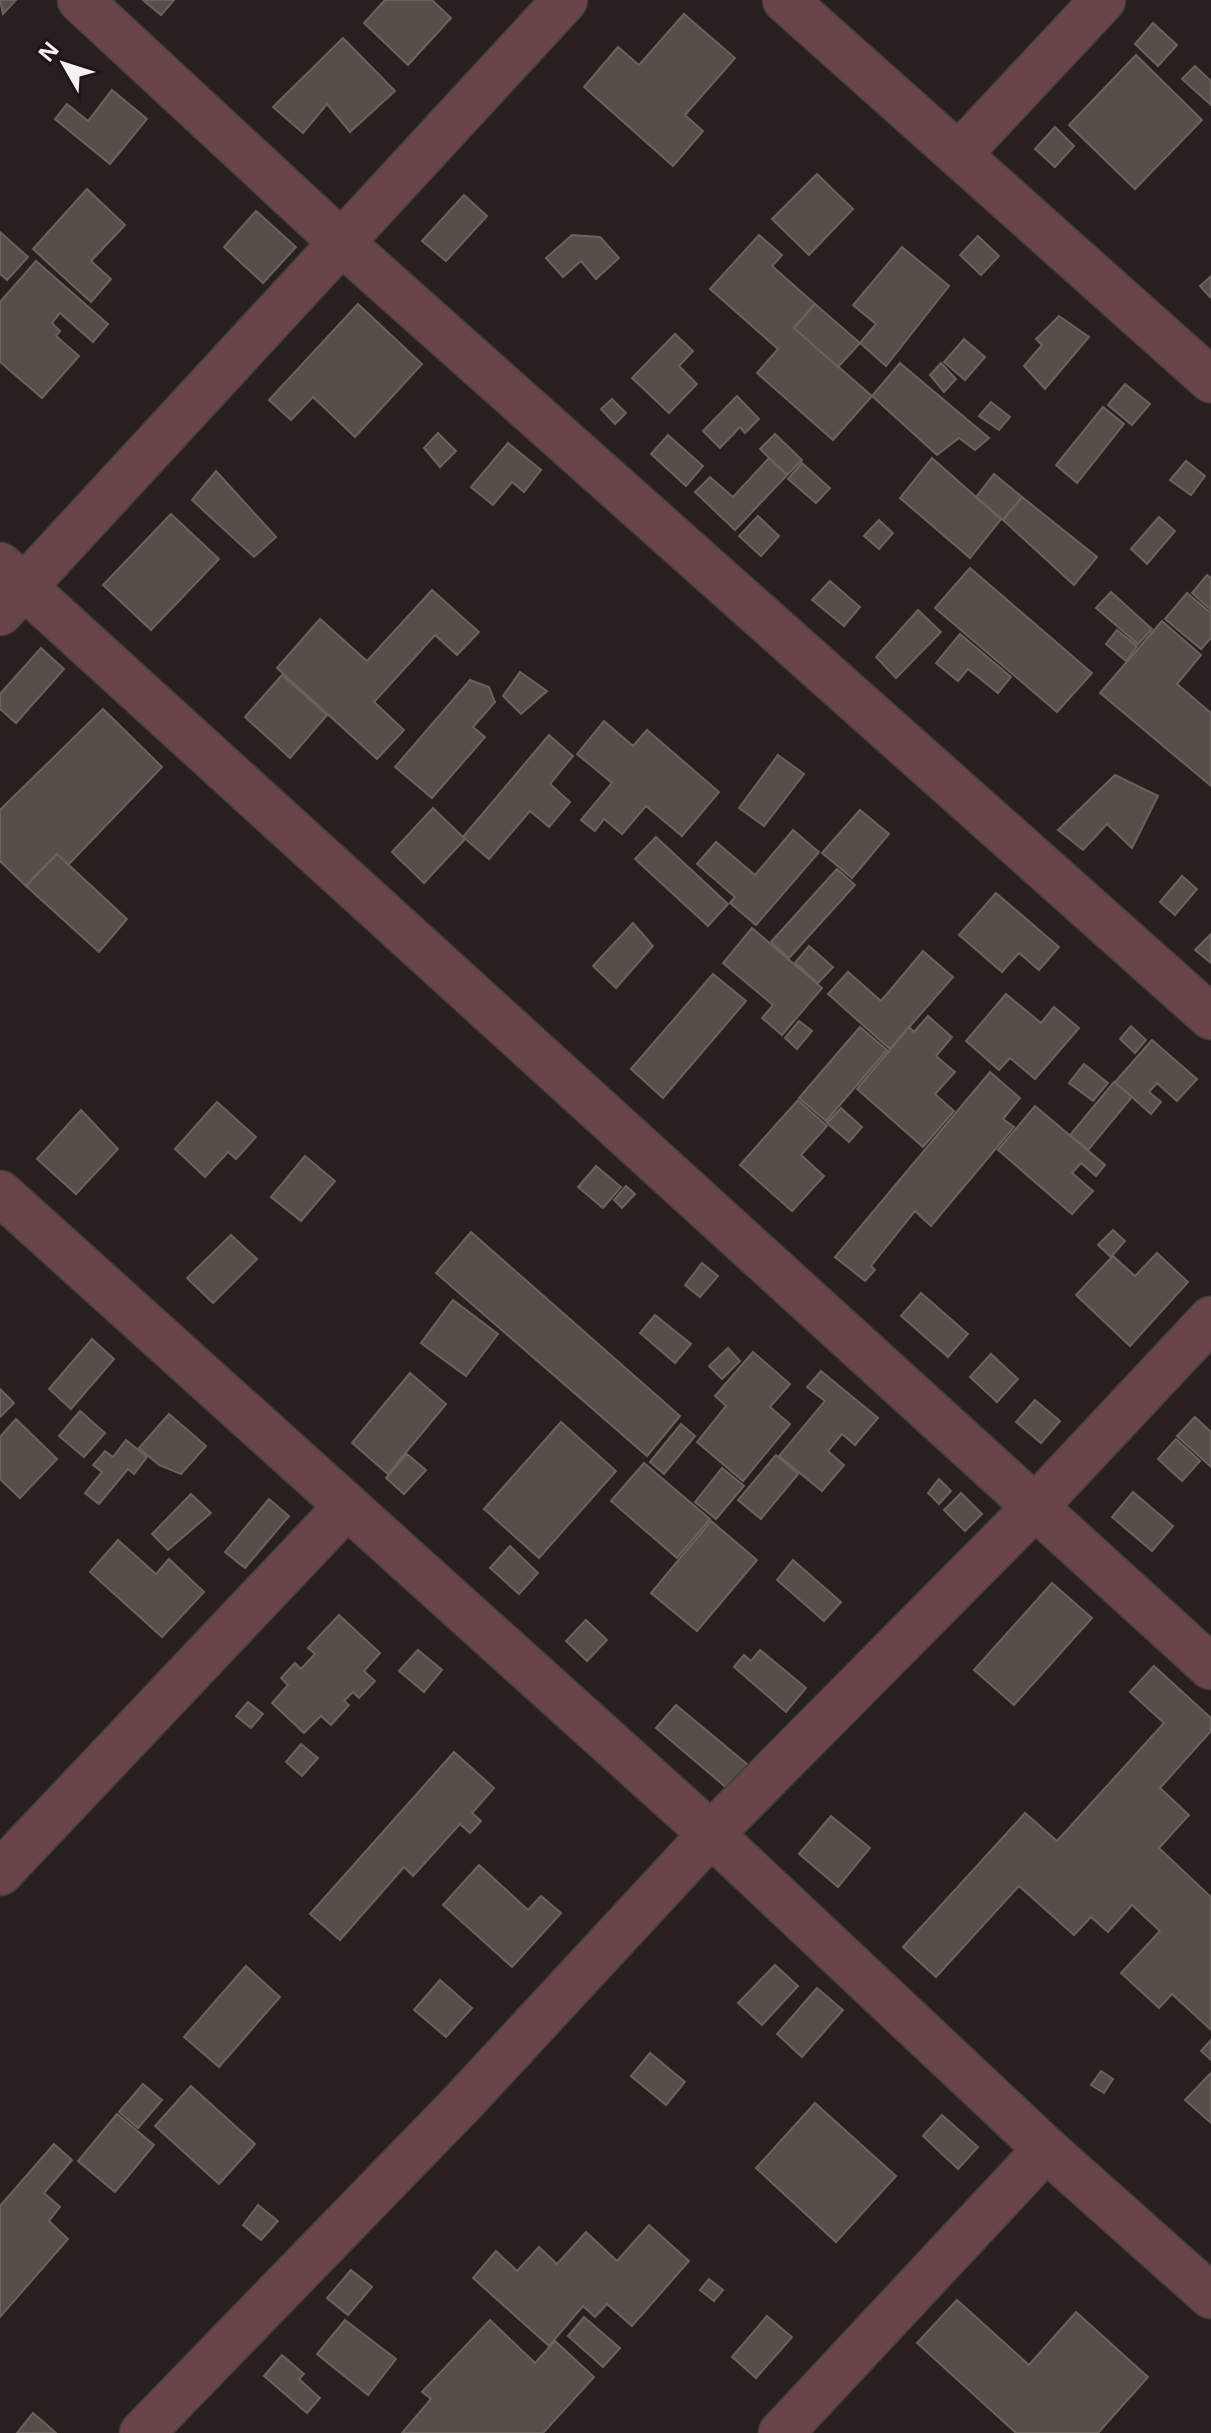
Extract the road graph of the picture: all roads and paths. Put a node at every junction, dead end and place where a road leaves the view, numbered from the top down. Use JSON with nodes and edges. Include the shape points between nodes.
{"nodes":[{"id":1,"x":80,"y":0,"type":"edge"},
{"id":2,"x":565,"y":0,"type":"edge"},
{"id":3,"x":785,"y":0,"type":"edge"},
{"id":4,"x":1103,"y":0,"type":"edge"},
{"id":5,"x":960,"y":153,"type":"junction"},
{"id":6,"x":342,"y":243,"type":"junction"},
{"id":7,"x":1211,"y":380,"type":"edge"},
{"id":8,"x":8,"y":589,"type":"edge"},
{"id":9,"x":1211,"y":1017,"type":"edge"},
{"id":10,"x":5,"y":1206,"type":"edge"},
{"id":11,"x":1211,"y":1319,"type":"edge"},
{"id":12,"x":347,"y":1506,"type":"junction"},
{"id":13,"x":1035,"y":1507,"type":"junction"},
{"id":14,"x":1211,"y":1667,"type":"edge"},
{"id":15,"x":711,"y":1834,"type":"junction"},
{"id":16,"x":0,"y":1873,"type":"edge"},
{"id":17,"x":1046,"y":2149,"type":"junction"},
{"id":18,"x":1211,"y":2296,"type":"edge"},
{"id":19,"x":142,"y":2433,"type":"edge"},
{"id":20,"x":781,"y":2433,"type":"edge"}],
"edges":[{"from":1,"to":6,"type":"street"},
{"from":2,"to":6,"type":"street"},
{"from":3,"to":5,"type":"street"},
{"from":4,"to":5,"type":"street"},
{"from":5,"to":7,"type":"street"},
{"from":6,"to":8,"type":"street"},
{"from":6,"to":9,"type":"street"},
{"from":8,"to":13,"type":"street"},
{"from":10,"to":12,"type":"street"},
{"from":11,"to":13,"type":"street"},
{"from":12,"to":15,"type":"street"},
{"from":12,"to":16,"type":"street"},
{"from":13,"to":14,"type":"street"},
{"from":13,"to":15,"type":"street"},
{"from":15,"to":17,"type":"street"},
{"from":15,"to":19,"type":"street","via":[[463,2102]]},
{"from":17,"to":18,"type":"street"},
{"from":17,"to":20,"type":"street"}]}
